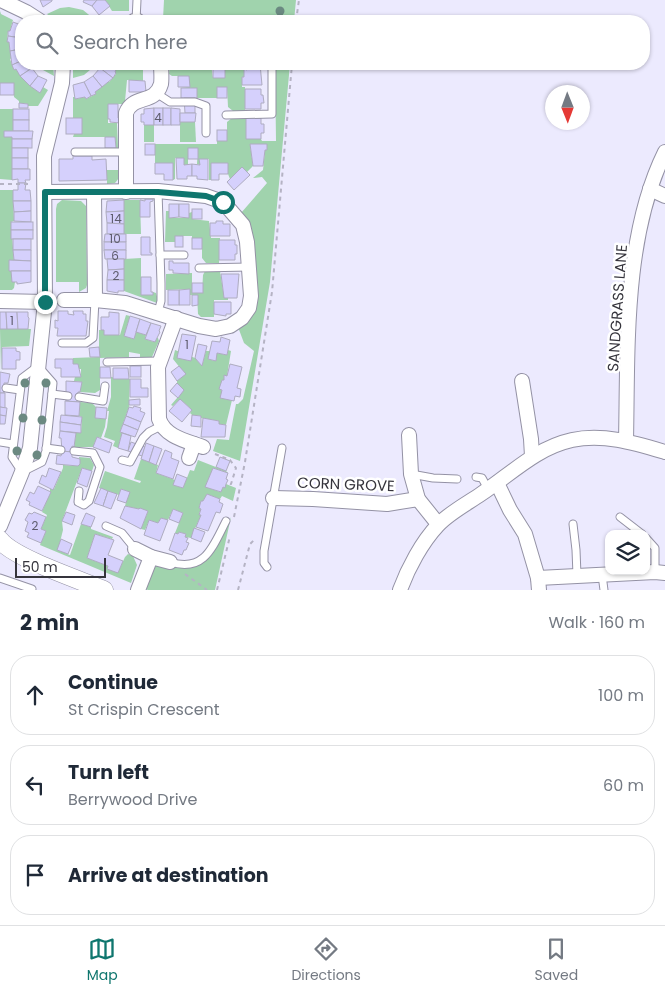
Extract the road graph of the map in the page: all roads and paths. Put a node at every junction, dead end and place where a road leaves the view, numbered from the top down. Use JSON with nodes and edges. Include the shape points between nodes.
{"nodes":[{"id":1,"x":2,"y":0,"type":"edge"},
{"id":2,"x":137,"y":0,"type":"edge"},
{"id":3,"x":299,"y":0,"type":"edge"},
{"id":4,"x":31,"y":15,"type":"edge"},
{"id":5,"x":136,"y":15,"type":"edge"},
{"id":6,"x":297,"y":15,"type":"edge"},
{"id":7,"x":63,"y":70,"type":"edge"},
{"id":8,"x":161,"y":70,"type":"edge"},
{"id":9,"x":272,"y":70,"type":"edge"},
{"id":10,"x":291,"y":70,"type":"edge"},
{"id":11,"x":156,"y":93,"type":"junction"},
{"id":12,"x":226,"y":115,"type":"dead end"},
{"id":13,"x":206,"y":133,"type":"dead end"},
{"id":14,"x":75,"y":152,"type":"dead end"},
{"id":15,"x":126,"y":152,"type":"junction"},
{"id":16,"x":665,"y":152,"type":"edge"},
{"id":17,"x":0,"y":184,"type":"edge"},
{"id":18,"x":40,"y":188,"type":"junction"},
{"id":19,"x":650,"y":188,"type":"junction"},
{"id":20,"x":94,"y":192,"type":"junction"},
{"id":21,"x":126,"y":192,"type":"junction"},
{"id":22,"x":158,"y":192,"type":"junction"},
{"id":23,"x":665,"y":196,"type":"edge"},
{"id":24,"x":160,"y":255,"type":"junction"},
{"id":25,"x":184,"y":255,"type":"dead end"},
{"id":26,"x":249,"y":267,"type":"junction"},
{"id":27,"x":199,"y":268,"type":"dead end"},
{"id":28,"x":64,"y":300,"type":"dead end"},
{"id":29,"x":95,"y":300,"type":"junction"},
{"id":30,"x":0,"y":302,"type":"edge"},
{"id":31,"x":45,"y":302,"type":"junction"},
{"id":32,"x":158,"y":312,"type":"junction"},
{"id":33,"x":176,"y":318,"type":"junction"},
{"id":34,"x":62,"y":343,"type":"dead end"},
{"id":35,"x":107,"y":362,"type":"dead end"},
{"id":36,"x":160,"y":362,"type":"junction"},
{"id":37,"x":38,"y":366,"type":"junction"},
{"id":38,"x":522,"y":381,"type":"dead end"},
{"id":39,"x":105,"y":386,"type":"dead end"},
{"id":40,"x":6,"y":388,"type":"dead end"},
{"id":41,"x":20,"y":390,"type":"junction"},
{"id":42,"x":52,"y":394,"type":"junction"},
{"id":43,"x":68,"y":396,"type":"dead end"},
{"id":44,"x":79,"y":397,"type":"dead end"},
{"id":45,"x":161,"y":426,"type":"junction"},
{"id":46,"x":409,"y":435,"type":"dead end"},
{"id":47,"x":626,"y":441,"type":"junction"},
{"id":48,"x":0,"y":442,"type":"edge"},
{"id":49,"x":13,"y":444,"type":"junction"},
{"id":50,"x":46,"y":448,"type":"junction"},
{"id":51,"x":202,"y":448,"type":"junction"},
{"id":52,"x":282,"y":448,"type":"dead end"},
{"id":53,"x":61,"y":450,"type":"dead end"},
{"id":54,"x":74,"y":451,"type":"dead end"},
{"id":55,"x":665,"y":452,"type":"edge"},
{"id":56,"x":532,"y":456,"type":"junction"},
{"id":57,"x":190,"y":458,"type":"dead end"},
{"id":58,"x":122,"y":460,"type":"dead end"},
{"id":59,"x":22,"y":472,"type":"junction"},
{"id":60,"x":411,"y":474,"type":"junction"},
{"id":61,"x":476,"y":477,"type":"dead end"},
{"id":62,"x":457,"y":479,"type":"dead end"},
{"id":63,"x":227,"y":482,"type":"dead end"},
{"id":64,"x":492,"y":486,"type":"junction"},
{"id":65,"x":80,"y":491,"type":"dead end"},
{"id":66,"x":273,"y":498,"type":"junction"},
{"id":67,"x":418,"y":499,"type":"junction"},
{"id":68,"x":620,"y":517,"type":"dead end"},
{"id":69,"x":226,"y":521,"type":"dead end"},
{"id":70,"x":234,"y":521,"type":"dead end"},
{"id":71,"x":438,"y":524,"type":"junction"},
{"id":72,"x":573,"y":524,"type":"dead end"},
{"id":73,"x":0,"y":526,"type":"edge"},
{"id":74,"x":106,"y":526,"type":"dead end"},
{"id":75,"x":232,"y":530,"type":"dead end"},
{"id":76,"x":637,"y":530,"type":"edge"},
{"id":77,"x":268,"y":531,"type":"junction"},
{"id":78,"x":0,"y":540,"type":"edge"},
{"id":79,"x":650,"y":542,"type":"edge"},
{"id":80,"x":135,"y":549,"type":"joint"},
{"id":81,"x":151,"y":557,"type":"junction"},
{"id":82,"x":170,"y":562,"type":"joint"},
{"id":83,"x":267,"y":567,"type":"dead end"},
{"id":84,"x":660,"y":573,"type":"edge"},
{"id":85,"x":182,"y":574,"type":"dead end"},
{"id":86,"x":602,"y":575,"type":"junction"},
{"id":87,"x":577,"y":576,"type":"junction"},
{"id":88,"x":0,"y":578,"type":"edge"},
{"id":89,"x":538,"y":584,"type":"edge"},
{"id":90,"x":32,"y":589,"type":"edge"},
{"id":91,"x":104,"y":590,"type":"edge"},
{"id":92,"x":138,"y":590,"type":"edge"},
{"id":93,"x":208,"y":590,"type":"edge"},
{"id":94,"x":217,"y":590,"type":"edge"},
{"id":95,"x":238,"y":590,"type":"edge"},
{"id":96,"x":400,"y":590,"type":"edge"},
{"id":97,"x":604,"y":590,"type":"edge"}],
"edges":[{"from":1,"to":4,"type":"street"},
{"from":2,"to":5,"type":"lane"},
{"from":3,"to":6,"type":"path"},
{"from":7,"to":18,"type":"street"},
{"from":8,"to":11,"type":"street","via":[[161,84]]},
{"from":9,"to":12,"type":"lane","via":[[272,114]]},
{"from":10,"to":70,"type":"path","via":[[272,292]]},
{"from":11,"to":13,"type":"lane","via":[[170,102],[194,102],[206,106]]},
{"from":11,"to":15,"type":"street","via":[[128,106]]},
{"from":14,"to":15,"type":"lane"},
{"from":15,"to":21,"type":"street"},
{"from":16,"to":19,"type":"street","name":"SANDGRASS LANE"},
{"from":17,"to":18,"type":"path"},
{"from":18,"to":20,"type":"street"},
{"from":18,"to":31,"type":"street"},
{"from":19,"to":23,"type":"street"},
{"from":19,"to":47,"type":"street","name":"SANDGRASS LANE","via":[[634,253]]},
{"from":20,"to":21,"type":"street"},
{"from":20,"to":29,"type":"street"},
{"from":21,"to":22,"type":"street"},
{"from":22,"to":24,"type":"lane"},
{"from":22,"to":26,"type":"street","via":[[206,196],[223,202],[242,225]]},
{"from":24,"to":25,"type":"lane"},
{"from":24,"to":32,"type":"lane","via":[[161,302]]},
{"from":26,"to":27,"type":"lane"},
{"from":26,"to":33,"type":"street","via":[[251,296],[249,308],[242,318],[230,326],[216,329]]},
{"from":28,"to":29,"type":"street"},
{"from":29,"to":32,"type":"street","via":[[125,303]]},
{"from":29,"to":34,"type":"lane","via":[[93,338],[86,343]]},
{"from":30,"to":31,"type":"street"},
{"from":31,"to":37,"type":"street"},
{"from":32,"to":33,"type":"street"},
{"from":33,"to":36,"type":"street"},
{"from":35,"to":36,"type":"lane"},
{"from":36,"to":45,"type":"street","via":[[158,419]]},
{"from":37,"to":41,"type":"lane","via":[[22,378]]},
{"from":37,"to":42,"type":"lane","via":[[53,383]]},
{"from":37,"to":59,"type":"street","via":[[30,448]]},
{"from":38,"to":56,"type":"street"},
{"from":39,"to":44,"type":"lane","via":[[103,401]]},
{"from":40,"to":41,"type":"lane"},
{"from":41,"to":49,"type":"lane"},
{"from":42,"to":43,"type":"lane"},
{"from":42,"to":50,"type":"lane"},
{"from":45,"to":51,"type":"street"},
{"from":45,"to":58,"type":"lane","via":[[143,438],[130,462]]},
{"from":46,"to":60,"type":"street"},
{"from":47,"to":55,"type":"street"},
{"from":47,"to":56,"type":"street","via":[[573,440]]},
{"from":48,"to":49,"type":"lane"},
{"from":49,"to":59,"type":"lane","via":[[12,456]]},
{"from":50,"to":53,"type":"lane"},
{"from":50,"to":59,"type":"lane","via":[[42,462]]},
{"from":51,"to":57,"type":"street"},
{"from":51,"to":63,"type":"path","via":[[230,460],[236,468],[231,484]]},
{"from":52,"to":66,"type":"lane"},
{"from":54,"to":65,"type":"lane","via":[[93,453],[100,467],[89,501],[84,504],[78,502]]},
{"from":56,"to":64,"type":"street"},
{"from":59,"to":73,"type":"street"},
{"from":60,"to":62,"type":"lane"},
{"from":60,"to":67,"type":"street"},
{"from":61,"to":64,"type":"lane"},
{"from":64,"to":71,"type":"street"},
{"from":64,"to":89,"type":"street","via":[[525,534]]},
{"from":66,"to":67,"type":"street","name":"CORN GROVE","via":[[387,504]]},
{"from":66,"to":77,"type":"lane"},
{"from":67,"to":71,"type":"street"},
{"from":68,"to":76,"type":"lane"},
{"from":69,"to":82,"type":"lane","via":[[208,555],[194,563],[179,565]]},
{"from":71,"to":96,"type":"street","via":[[416,556]]},
{"from":72,"to":87,"type":"lane"},
{"from":74,"to":80,"type":"lane","via":[[122,533]]},
{"from":75,"to":94,"type":"path"},
{"from":77,"to":83,"type":"lane","via":[[264,551]]},
{"from":77,"to":95,"type":"path","via":[[250,544]]},
{"from":78,"to":91,"type":"street","via":[[25,557]]},
{"from":79,"to":84,"type":"lane","via":[[655,548]]},
{"from":80,"to":81,"type":"street"},
{"from":81,"to":82,"type":"street"},
{"from":81,"to":92,"type":"street"},
{"from":84,"to":86,"type":"street"},
{"from":85,"to":93,"type":"path"},
{"from":86,"to":87,"type":"street"},
{"from":86,"to":97,"type":"lane"},
{"from":87,"to":89,"type":"street"},
{"from":88,"to":90,"type":"lane"}]}
